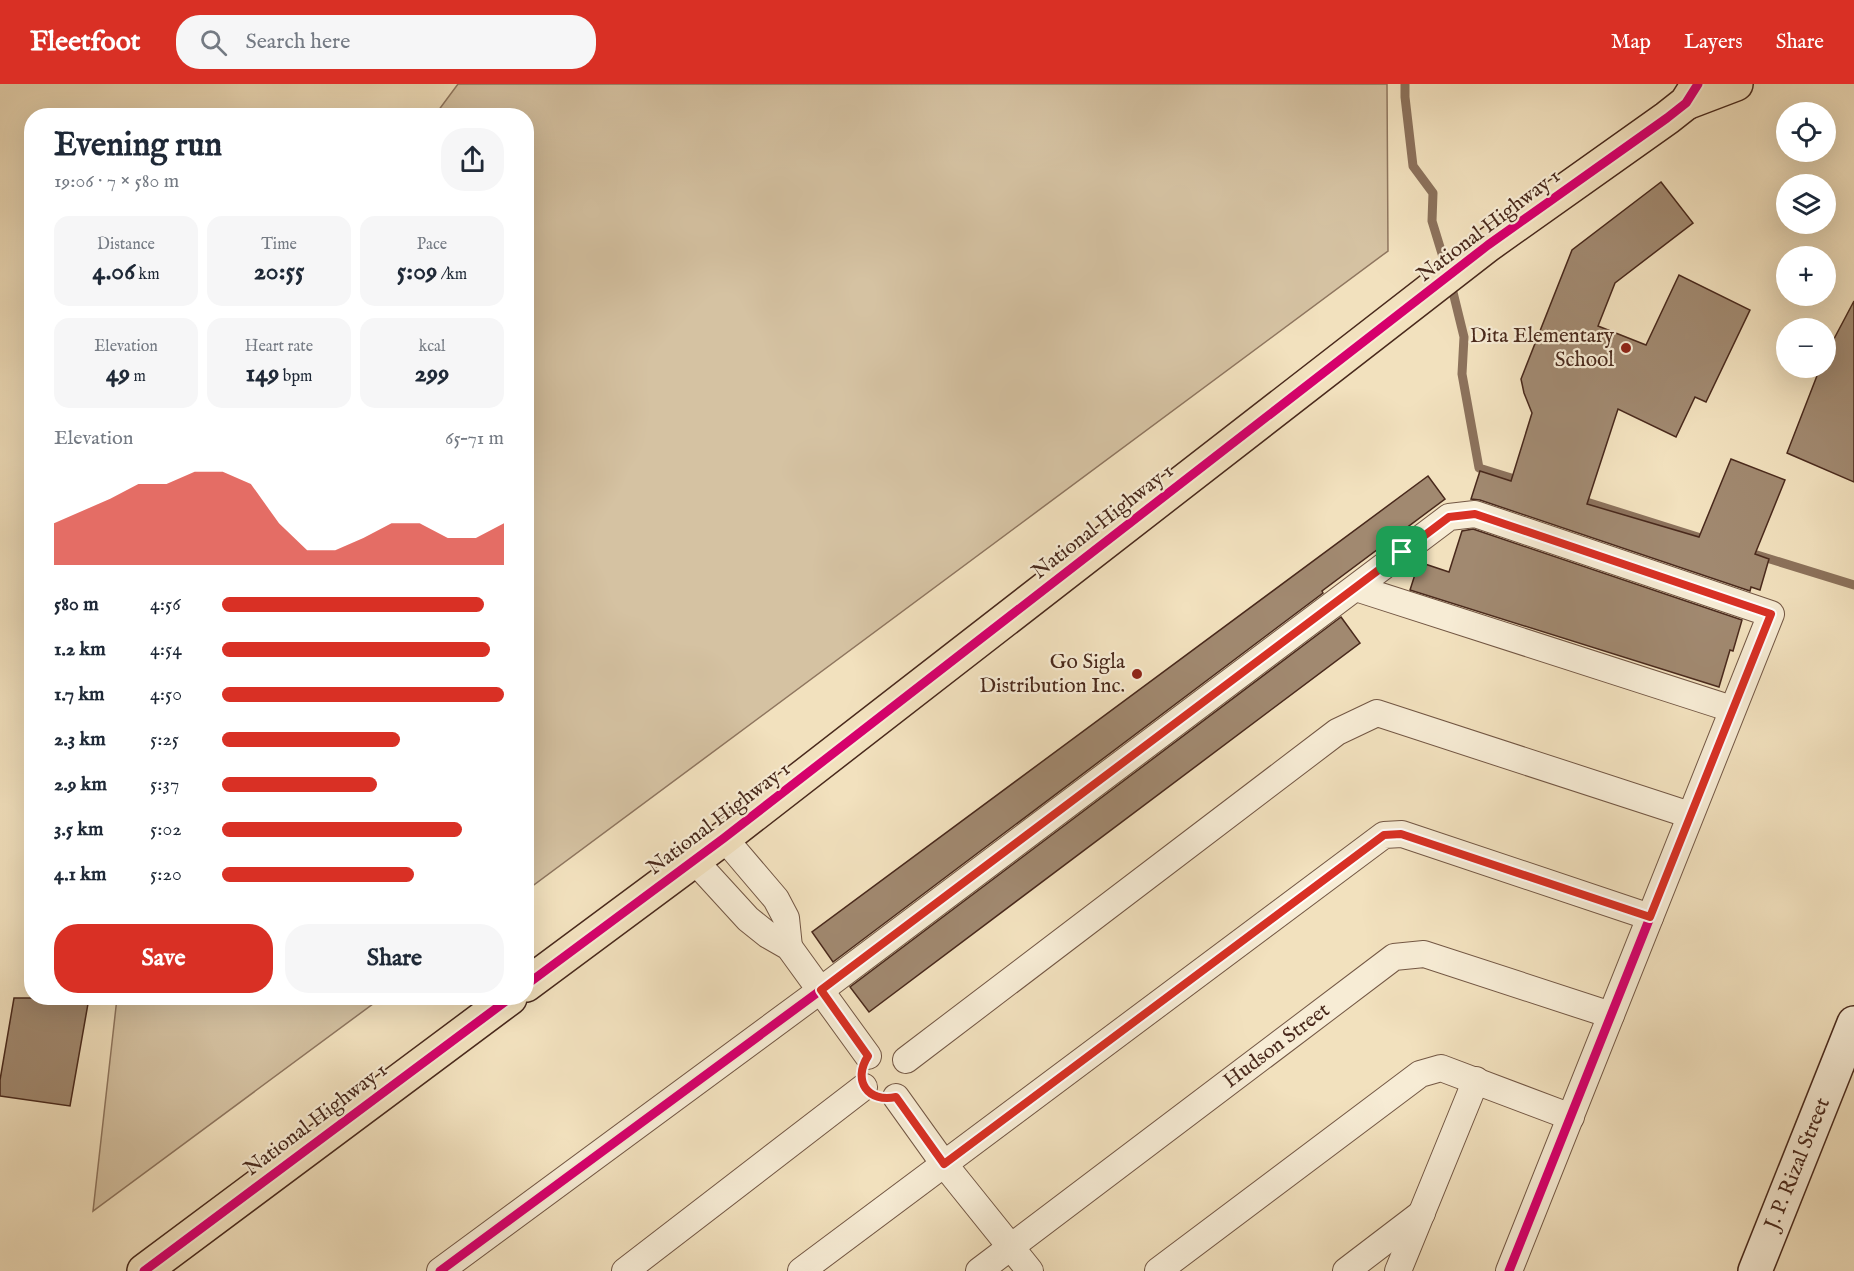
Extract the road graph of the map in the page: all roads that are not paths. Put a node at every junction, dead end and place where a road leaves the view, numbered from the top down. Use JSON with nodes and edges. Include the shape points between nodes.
{"nodes":[{"id":1,"x":1736,"y":84,"type":"edge"},
{"id":2,"x":1692,"y":93,"type":"edge"},
{"id":3,"x":1356,"y":588,"type":"junction"},
{"id":4,"x":1732,"y":709,"type":"junction"},
{"id":5,"x":1690,"y":815,"type":"junction"},
{"id":6,"x":724,"y":838,"type":"junction"},
{"id":7,"x":694,"y":860,"type":"junction"},
{"id":8,"x":1650,"y":917,"type":"junction"},
{"id":9,"x":789,"y":948,"type":"junction"},
{"id":10,"x":534,"y":979,"type":"edge"},
{"id":11,"x":821,"y":990,"type":"junction"},
{"id":12,"x":501,"y":1005,"type":"edge"},
{"id":13,"x":1611,"y":1015,"type":"junction"},
{"id":14,"x":1854,"y":1023,"type":"edge"},
{"id":15,"x":868,"y":1056,"type":"junction"},
{"id":16,"x":906,"y":1060,"type":"junction"},
{"id":17,"x":1476,"y":1080,"type":"junction"},
{"id":18,"x":864,"y":1087,"type":"junction"},
{"id":19,"x":896,"y":1097,"type":"junction"},
{"id":20,"x":1571,"y":1117,"type":"junction"},
{"id":21,"x":944,"y":1164,"type":"junction"},
{"id":22,"x":1422,"y":1213,"type":"junction"},
{"id":23,"x":1011,"y":1247,"type":"junction"},
{"id":24,"x":144,"y":1271,"type":"edge"},
{"id":25,"x":440,"y":1271,"type":"edge"},
{"id":26,"x":625,"y":1271,"type":"edge"},
{"id":27,"x":801,"y":1271,"type":"edge"},
{"id":28,"x":979,"y":1271,"type":"edge"},
{"id":29,"x":1030,"y":1271,"type":"edge"},
{"id":30,"x":1158,"y":1271,"type":"edge"},
{"id":31,"x":1346,"y":1271,"type":"edge"},
{"id":32,"x":1398,"y":1271,"type":"edge"},
{"id":33,"x":1509,"y":1271,"type":"edge"},
{"id":34,"x":1755,"y":1271,"type":"edge"}],
"edges":[{"from":1,"to":2,"type":"highway","name":"National Highway 1"},
{"from":2,"to":6,"type":"highway","name":"National Highway 1","via":[[1658,125],[1488,245]]},
{"from":3,"to":4,"type":"street"},
{"from":3,"to":4,"type":"street","via":[[1449,517],[1475,514],[1771,614]]},
{"from":3,"to":11,"type":"street"},
{"from":4,"to":5,"type":"street"},
{"from":5,"to":8,"type":"street"},
{"from":5,"to":16,"type":"street","via":[[1377,713],[1337,732]]},
{"from":6,"to":7,"type":"highway","name":"National Highway 1"},
{"from":6,"to":9,"type":"street","via":[[776,899],[786,918]]},
{"from":7,"to":9,"type":"street","via":[[748,919]]},
{"from":7,"to":10,"type":"highway","name":"National Highway 1"},
{"from":8,"to":13,"type":"street"},
{"from":8,"to":21,"type":"street","via":[[1401,834],[1384,835]]},
{"from":9,"to":11,"type":"street"},
{"from":11,"to":15,"type":"street"},
{"from":11,"to":25,"type":"street"},
{"from":12,"to":24,"type":"highway","name":"National Highway 1"},
{"from":13,"to":20,"type":"street"},
{"from":13,"to":23,"type":"street","name":"Hudson Street","via":[[1424,954],[1394,957]]},
{"from":14,"to":34,"type":"main road","name":"J. P. Rizal Street"},
{"from":15,"to":16,"type":"street","via":[[881,1050],[895,1051]]},
{"from":15,"to":18,"type":"street","via":[[862,1066]]},
{"from":16,"to":19,"type":"street","via":[[910,1074],[907,1087]]},
{"from":17,"to":20,"type":"street"},
{"from":17,"to":22,"type":"street"},
{"from":17,"to":30,"type":"street","via":[[1441,1068],[1420,1074]]},
{"from":18,"to":19,"type":"street","via":[[884,1100]]},
{"from":18,"to":26,"type":"street"},
{"from":19,"to":21,"type":"street"},
{"from":20,"to":33,"type":"street"},
{"from":21,"to":23,"type":"street"},
{"from":21,"to":27,"type":"street"},
{"from":22,"to":31,"type":"street"},
{"from":22,"to":32,"type":"street"},
{"from":23,"to":28,"type":"street","name":"Hudson Street"},
{"from":23,"to":29,"type":"street"}]}
